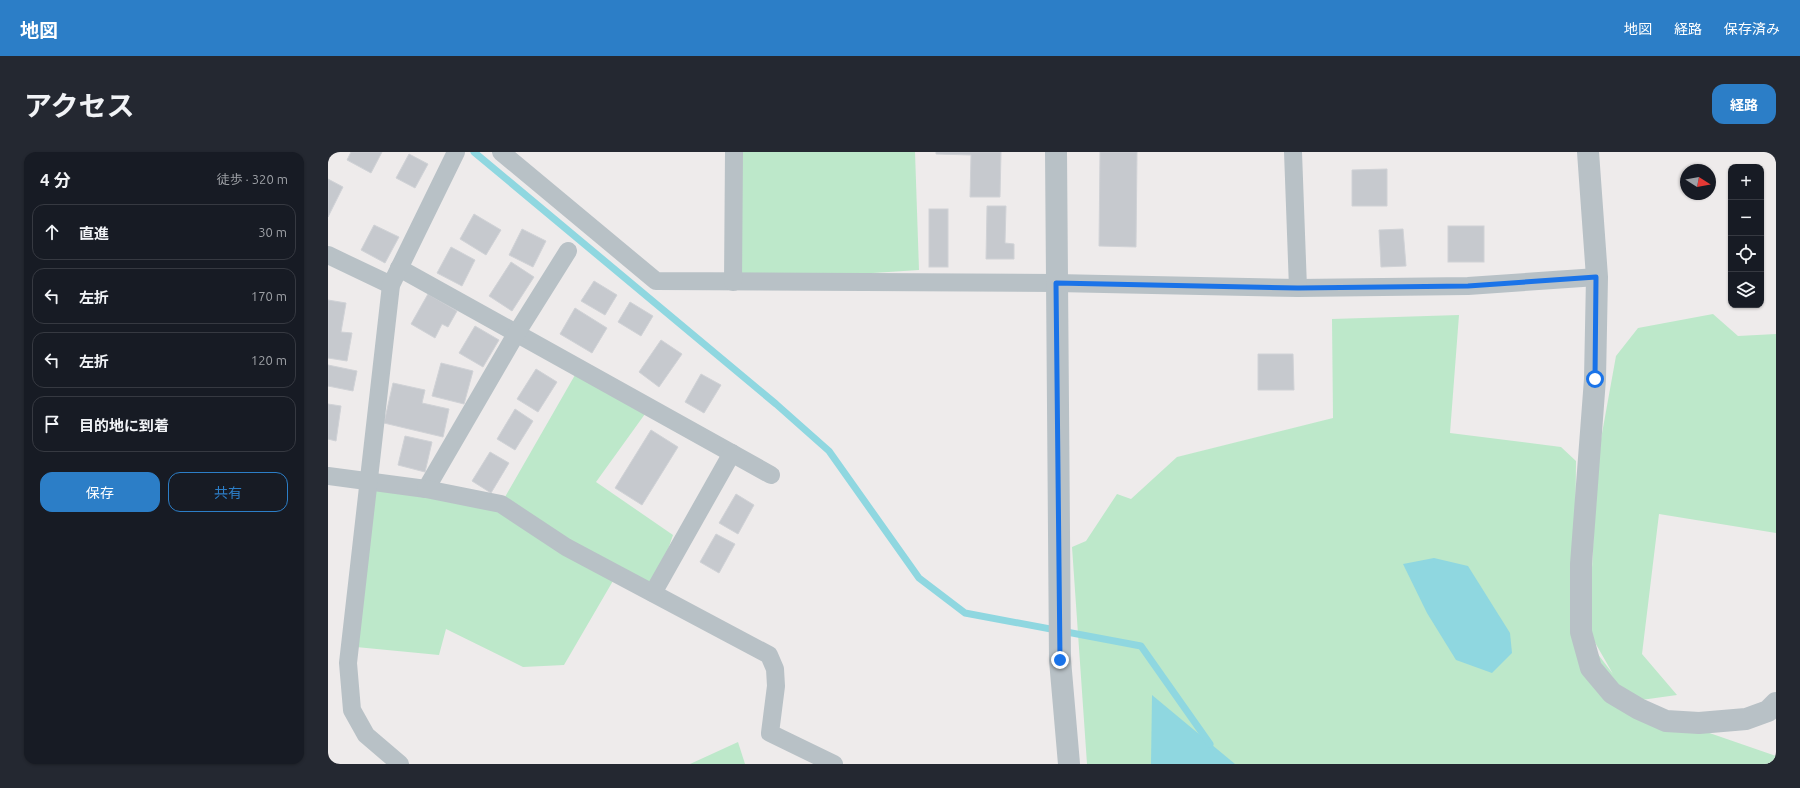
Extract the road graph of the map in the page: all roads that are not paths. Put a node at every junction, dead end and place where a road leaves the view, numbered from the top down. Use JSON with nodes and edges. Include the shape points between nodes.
{"nodes":[{"id":1,"x":456,"y":152,"type":"edge"},
{"id":2,"x":501,"y":152,"type":"edge"},
{"id":3,"x":734,"y":152,"type":"edge"},
{"id":4,"x":1056,"y":152,"type":"edge"},
{"id":5,"x":1293,"y":152,"type":"edge"},
{"id":6,"x":1588,"y":152,"type":"edge"},
{"id":7,"x":568,"y":251,"type":"dead end"},
{"id":8,"x":328,"y":255,"type":"edge"},
{"id":9,"x":399,"y":268,"type":"junction"},
{"id":10,"x":1596,"y":277,"type":"junction"},
{"id":11,"x":733,"y":282,"type":"junction"},
{"id":12,"x":1056,"y":283,"type":"junction"},
{"id":13,"x":391,"y":285,"type":"junction"},
{"id":14,"x":1298,"y":288,"type":"junction"},
{"id":15,"x":516,"y":334,"type":"junction"},
{"id":16,"x":732,"y":453,"type":"junction"},
{"id":17,"x":771,"y":475,"type":"dead end"},
{"id":18,"x":328,"y":476,"type":"edge"},
{"id":19,"x":368,"y":483,"type":"junction"},
{"id":20,"x":426,"y":489,"type":"junction"},
{"id":21,"x":653,"y":593,"type":"junction"},
{"id":22,"x":1776,"y":703,"type":"edge"},
{"id":23,"x":400,"y":764,"type":"edge"},
{"id":24,"x":834,"y":764,"type":"edge"},
{"id":25,"x":1069,"y":764,"type":"edge"}],
"edges":[{"from":1,"to":9,"type":"street"},
{"from":2,"to":11,"type":"street","via":[[656,281]]},
{"from":3,"to":11,"type":"street"},
{"from":4,"to":12,"type":"street"},
{"from":5,"to":14,"type":"street"},
{"from":6,"to":10,"type":"street"},
{"from":7,"to":15,"type":"street"},
{"from":8,"to":13,"type":"street"},
{"from":9,"to":13,"type":"street"},
{"from":9,"to":15,"type":"street"},
{"from":10,"to":14,"type":"street","via":[[1468,286]]},
{"from":10,"to":22,"type":"street","via":[[1595,379],[1581,564],[1581,632],[1591,668],[1612,693],[1666,721],[1699,723],[1746,719],[1768,711]]},
{"from":11,"to":12,"type":"street"},
{"from":12,"to":14,"type":"street"},
{"from":12,"to":25,"type":"street","via":[[1060,660]]},
{"from":13,"to":19,"type":"street"},
{"from":15,"to":16,"type":"street"},
{"from":15,"to":20,"type":"street"},
{"from":16,"to":17,"type":"street"},
{"from":16,"to":21,"type":"street"},
{"from":18,"to":19,"type":"street"},
{"from":19,"to":20,"type":"street"},
{"from":19,"to":23,"type":"street","via":[[348,663],[352,710],[366,735]]},
{"from":20,"to":21,"type":"street","via":[[501,504],[566,546]]},
{"from":21,"to":24,"type":"street","via":[[769,655],[775,669],[776,686],[770,733]]}]}
